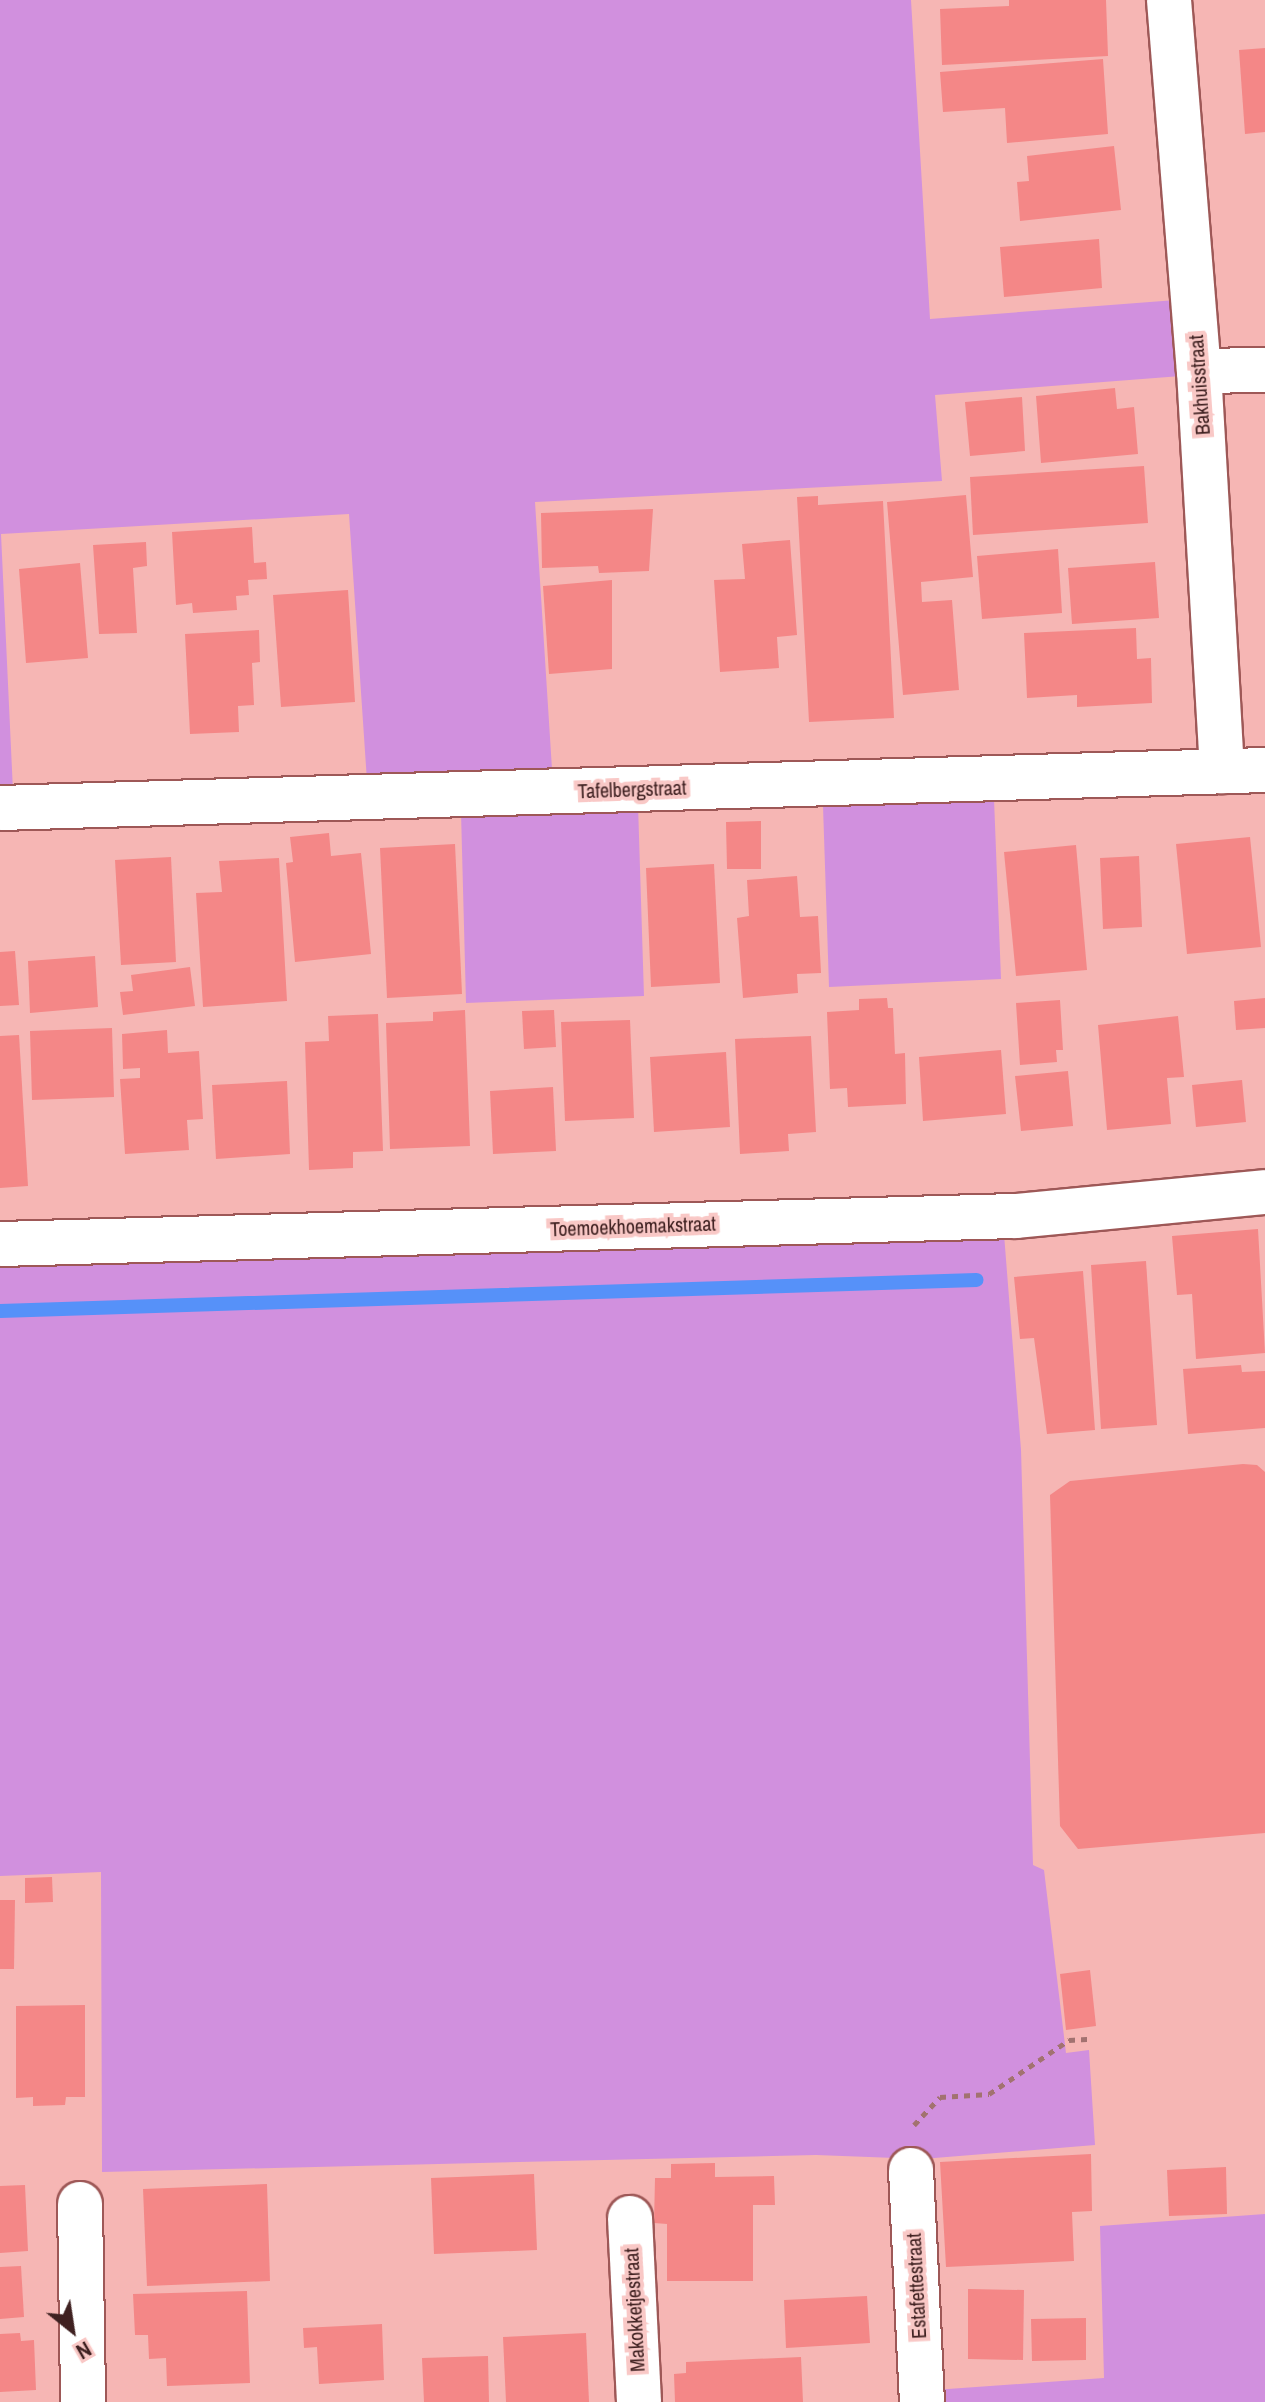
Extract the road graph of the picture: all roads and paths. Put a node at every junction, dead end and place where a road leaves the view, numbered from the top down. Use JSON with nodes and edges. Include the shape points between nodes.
{"nodes":[{"id":1,"x":1169,"y":0,"type":"edge"},
{"id":2,"x":1265,"y":370,"type":"edge"},
{"id":3,"x":1199,"y":371,"type":"junction"},
{"id":4,"x":1265,"y":770,"type":"edge"},
{"id":5,"x":1222,"y":771,"type":"junction"},
{"id":6,"x":0,"y":808,"type":"edge"},
{"id":7,"x":1265,"y":1192,"type":"edge"},
{"id":8,"x":0,"y":1244,"type":"edge"},
{"id":9,"x":1091,"y":2039,"type":"dead end"},
{"id":10,"x":911,"y":2170,"type":"joint"},
{"id":11,"x":80,"y":2204,"type":"dead end"},
{"id":12,"x":630,"y":2218,"type":"dead end"},
{"id":13,"x":83,"y":2402,"type":"edge"},
{"id":14,"x":639,"y":2402,"type":"edge"},
{"id":15,"x":922,"y":2402,"type":"edge"}],
"edges":[{"from":1,"to":3,"type":"street","name":"Bakhuisstraat"},
{"from":2,"to":3,"type":"street"},
{"from":3,"to":5,"type":"street","name":"Bakhuisstraat"},
{"from":4,"to":5,"type":"street","name":"Tafelbergstraat"},
{"from":5,"to":6,"type":"street","name":"Tafelbergstraat"},
{"from":7,"to":8,"type":"street","name":"Toemoekhoemakstraat","via":[[1016,1216]]},
{"from":9,"to":10,"type":"path","via":[[1069,2040],[989,2094],[940,2097],[913,2127]]},
{"from":10,"to":15,"type":"street","name":"Estafettestraat"},
{"from":11,"to":13,"type":"street"},
{"from":12,"to":14,"type":"street","name":"Makokketjestraat"}]}
